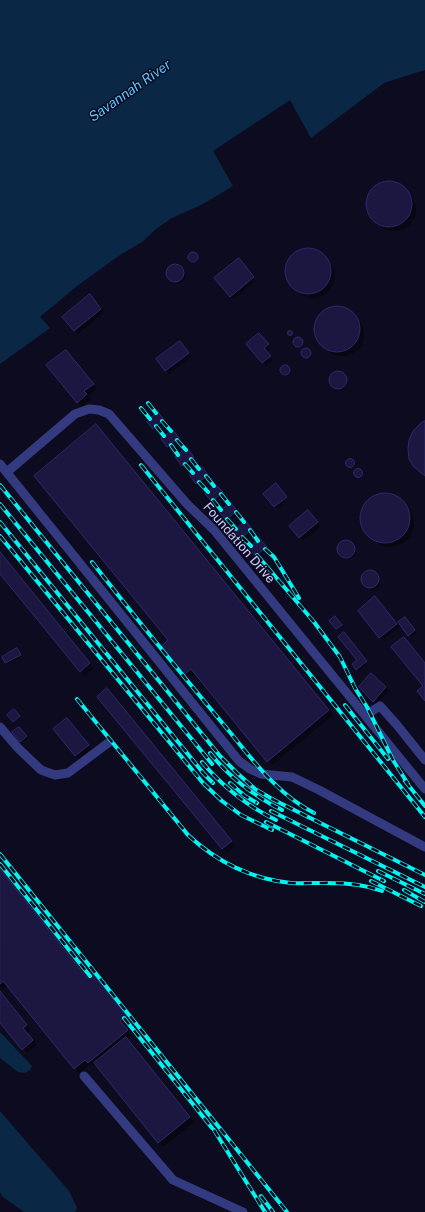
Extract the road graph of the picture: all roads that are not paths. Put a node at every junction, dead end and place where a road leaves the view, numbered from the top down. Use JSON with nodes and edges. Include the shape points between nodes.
{"nodes":[{"id":1,"x":0,"y":464,"type":"edge"},
{"id":2,"x":7,"y":472,"type":"junction"},
{"id":3,"x":366,"y":715,"type":"junction"},
{"id":4,"x":0,"y":727,"type":"edge"},
{"id":5,"x":108,"y":743,"type":"dead end"},
{"id":6,"x":425,"y":760,"type":"edge"},
{"id":7,"x":425,"y":789,"type":"edge"},
{"id":8,"x":425,"y":847,"type":"edge"},
{"id":9,"x":84,"y":1076,"type":"dead end"},
{"id":10,"x":243,"y":1212,"type":"edge"}],
"edges":[{"from":1,"to":2,"type":"street"},
{"from":2,"to":3,"type":"street","name":"Foundation Drive","via":[[75,414],[89,409],[109,414],[187,504],[214,530]]},
{"from":2,"to":8,"type":"street","via":[[239,761],[261,774],[292,777]]},
{"from":3,"to":6,"type":"street","via":[[380,706]]},
{"from":3,"to":7,"type":"street","name":"Foundation Drive"},
{"from":4,"to":5,"type":"street","via":[[41,770],[55,775],[68,773]]},
{"from":9,"to":10,"type":"street","via":[[172,1180]]}]}
